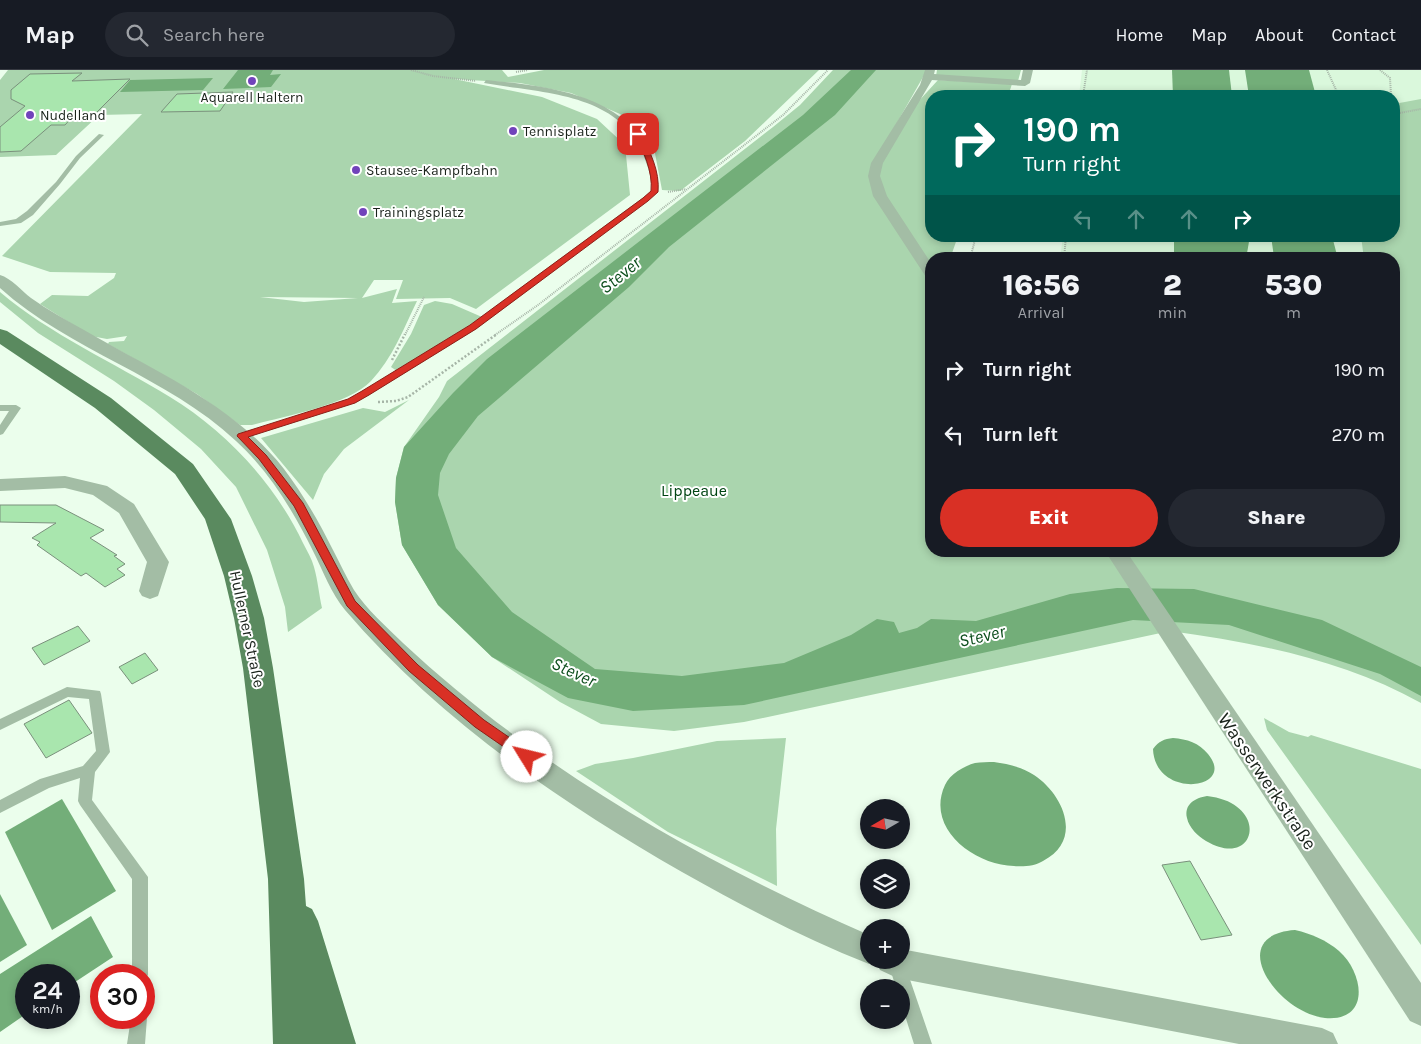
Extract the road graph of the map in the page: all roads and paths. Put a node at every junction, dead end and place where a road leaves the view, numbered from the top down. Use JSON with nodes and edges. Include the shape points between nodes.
{"nodes":[{"id":1,"x":411,"y":70,"type":"edge"},
{"id":2,"x":828,"y":70,"type":"edge"},
{"id":3,"x":1028,"y":70,"type":"edge"},
{"id":4,"x":1087,"y":70,"type":"edge"},
{"id":5,"x":1327,"y":70,"type":"edge"},
{"id":6,"x":1380,"y":70,"type":"edge"},
{"id":7,"x":929,"y":73,"type":"edge"},
{"id":8,"x":486,"y":82,"type":"joint"},
{"id":9,"x":1085,"y":90,"type":"edge"},
{"id":10,"x":1336,"y":90,"type":"edge"},
{"id":11,"x":1391,"y":90,"type":"edge"},
{"id":12,"x":1421,"y":109,"type":"edge"},
{"id":13,"x":1400,"y":113,"type":"edge"},
{"id":14,"x":101,"y":136,"type":"dead end"},
{"id":15,"x":688,"y":188,"type":"junction"},
{"id":16,"x":655,"y":192,"type":"junction"},
{"id":17,"x":0,"y":224,"type":"edge"},
{"id":18,"x":925,"y":265,"type":"edge"},
{"id":19,"x":0,"y":280,"type":"edge"},
{"id":20,"x":424,"y":297,"type":"dead end"},
{"id":21,"x":0,"y":335,"type":"edge"},
{"id":22,"x":379,"y":385,"type":"junction"},
{"id":23,"x":352,"y":401,"type":"junction"},
{"id":24,"x":0,"y":408,"type":"edge"},
{"id":25,"x":0,"y":432,"type":"edge"},
{"id":26,"x":242,"y":436,"type":"junction"},
{"id":27,"x":0,"y":485,"type":"edge"},
{"id":28,"x":1119,"y":557,"type":"edge"},
{"id":29,"x":150,"y":591,"type":"dead end"},
{"id":30,"x":0,"y":725,"type":"edge"},
{"id":31,"x":88,"y":770,"type":"junction"},
{"id":32,"x":0,"y":807,"type":"edge"},
{"id":33,"x":286,"y":879,"type":"junction"},
{"id":34,"x":860,"y":946,"type":"edge"},
{"id":35,"x":140,"y":964,"type":"edge"},
{"id":36,"x":910,"y":964,"type":"edge"},
{"id":37,"x":897,"y":969,"type":"edge"},
{"id":38,"x":1421,"y":1010,"type":"edge"},
{"id":39,"x":138,"y":1029,"type":"edge"},
{"id":40,"x":136,"y":1044,"type":"edge"},
{"id":41,"x":294,"y":1044,"type":"edge"},
{"id":42,"x":335,"y":1044,"type":"edge"},
{"id":43,"x":923,"y":1044,"type":"edge"},
{"id":44,"x":1322,"y":1044,"type":"edge"}],
"edges":[{"from":1,"to":8,"type":"path"},
{"from":2,"to":15,"type":"path","via":[[783,115]]},
{"from":3,"to":7,"type":"street","via":[[1025,83]]},
{"from":4,"to":9,"type":"path"},
{"from":5,"to":10,"type":"path"},
{"from":6,"to":11,"type":"path","via":[[1390,78]]},
{"from":7,"to":18,"type":"street","via":[[877,163],[874,176],[880,196]]},
{"from":8,"to":16,"type":"lane","via":[[519,84],[564,93],[614,114],[638,134],[645,145],[656,183]]},
{"from":12,"to":13,"type":"path"},
{"from":14,"to":17,"type":"lane","via":[[78,157],[30,213],[18,221]]},
{"from":15,"to":16,"type":"path","via":[[678,192]]},
{"from":15,"to":23,"type":"path","via":[[538,305],[408,397],[385,403]]},
{"from":16,"to":22,"type":"lane","via":[[473,327]]},
{"from":19,"to":26,"type":"street","via":[[34,307],[189,396]]},
{"from":20,"to":22,"type":"path"},
{"from":21,"to":33,"type":"main road","name":"Hullerner Straße","via":[[103,403],[184,469],[218,519],[238,576],[258,668]]},
{"from":22,"to":23,"type":"lane"},
{"from":23,"to":26,"type":"lane"},
{"from":24,"to":25,"type":"lane","via":[[16,408]]},
{"from":26,"to":34,"type":"street","via":[[299,505],[351,603],[413,668],[480,724],[634,830],[718,878]]},
{"from":27,"to":29,"type":"street","via":[[64,482],[100,490],[127,509],[158,562]]},
{"from":28,"to":38,"type":"street","name":"Wasserwerkstraße"},
{"from":30,"to":31,"type":"lane","via":[[67,692],[95,694],[103,752]]},
{"from":31,"to":32,"type":"lane","via":[[45,783]]},
{"from":31,"to":35,"type":"lane","via":[[85,801],[140,877]]},
{"from":33,"to":41,"type":"main road","name":"Hullerner Straße"},
{"from":33,"to":42,"type":"main road","name":"Hullerner Straße"},
{"from":36,"to":44,"type":"street"},
{"from":37,"to":43,"type":"lane"},
{"from":39,"to":40,"type":"lane"}]}
